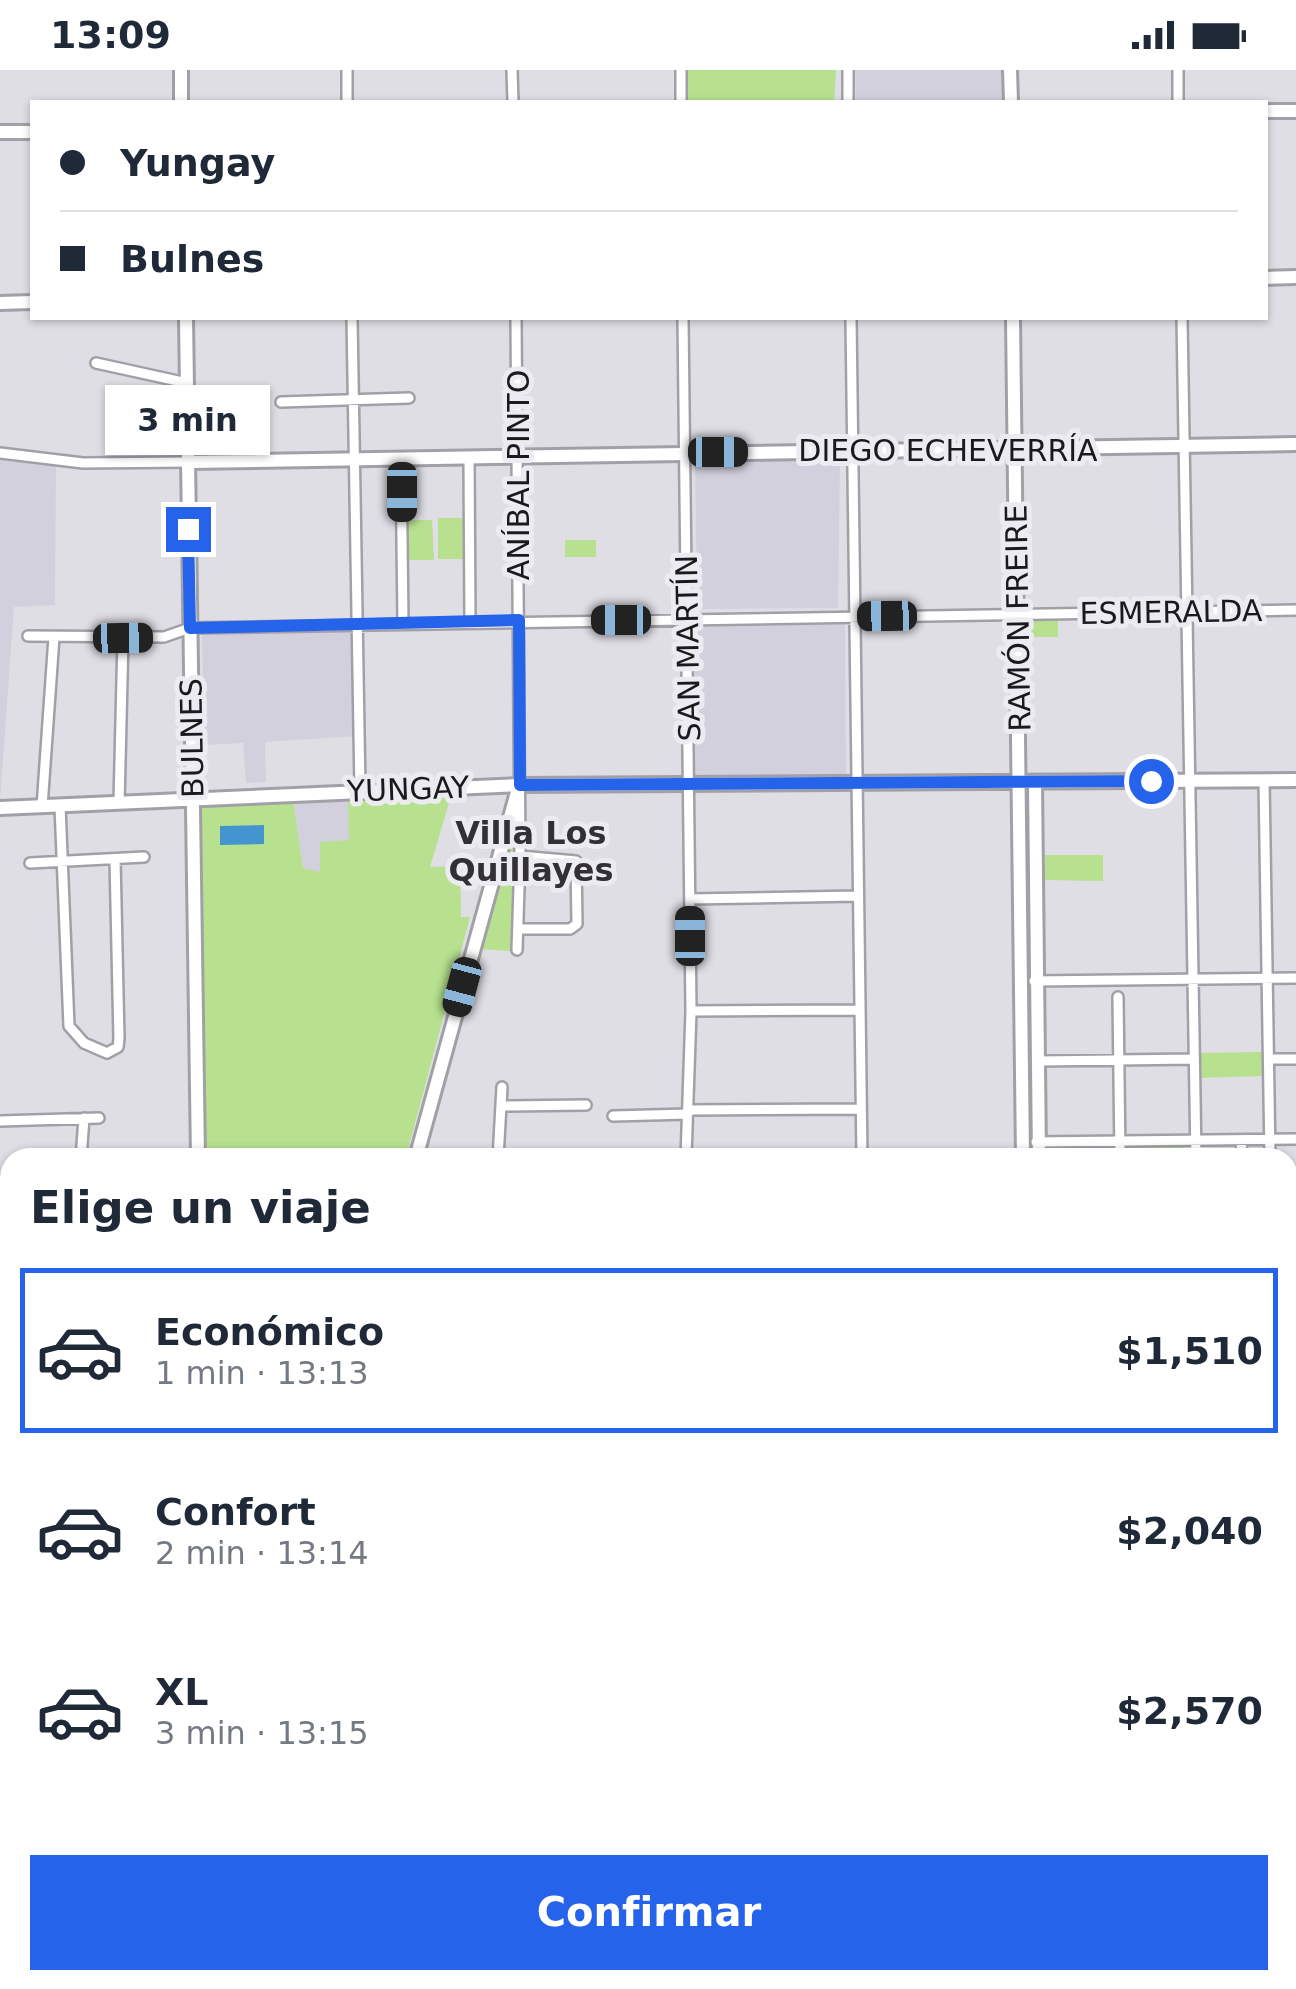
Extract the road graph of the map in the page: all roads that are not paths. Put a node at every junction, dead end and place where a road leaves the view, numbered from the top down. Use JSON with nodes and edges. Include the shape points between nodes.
{"nodes":[{"id":1,"x":181,"y":70,"type":"edge"},
{"id":2,"x":347,"y":70,"type":"edge"},
{"id":3,"x":512,"y":70,"type":"edge"},
{"id":4,"x":681,"y":70,"type":"edge"},
{"id":5,"x":848,"y":70,"type":"edge"},
{"id":6,"x":1010,"y":70,"type":"edge"},
{"id":7,"x":1178,"y":70,"type":"edge"},
{"id":8,"x":181,"y":100,"type":"edge"},
{"id":9,"x":347,"y":100,"type":"edge"},
{"id":10,"x":513,"y":100,"type":"edge"},
{"id":11,"x":682,"y":100,"type":"edge"},
{"id":12,"x":847,"y":100,"type":"edge"},
{"id":13,"x":1011,"y":100,"type":"edge"},
{"id":14,"x":1178,"y":100,"type":"edge"},
{"id":15,"x":1268,"y":111,"type":"edge"},
{"id":16,"x":1296,"y":111,"type":"edge"},
{"id":17,"x":0,"y":132,"type":"edge"},
{"id":18,"x":30,"y":132,"type":"edge"},
{"id":19,"x":1296,"y":277,"type":"edge"},
{"id":20,"x":1268,"y":278,"type":"edge"},
{"id":21,"x":0,"y":302,"type":"edge"},
{"id":22,"x":30,"y":302,"type":"edge"},
{"id":23,"x":186,"y":320,"type":"edge"},
{"id":24,"x":352,"y":320,"type":"edge"},
{"id":25,"x":516,"y":320,"type":"edge"},
{"id":26,"x":683,"y":320,"type":"edge"},
{"id":27,"x":851,"y":320,"type":"edge"},
{"id":28,"x":1013,"y":320,"type":"edge"},
{"id":29,"x":1182,"y":320,"type":"edge"},
{"id":30,"x":96,"y":363,"type":"dead end"},
{"id":31,"x":187,"y":383,"type":"junction"},
{"id":32,"x":410,"y":398,"type":"dead end"},
{"id":33,"x":352,"y":400,"type":"junction"},
{"id":34,"x":281,"y":402,"type":"dead end"},
{"id":35,"x":1296,"y":444,"type":"edge"},
{"id":36,"x":1015,"y":448,"type":"junction"},
{"id":37,"x":1184,"y":448,"type":"junction"},
{"id":38,"x":852,"y":450,"type":"junction"},
{"id":39,"x":684,"y":452,"type":"junction"},
{"id":40,"x":0,"y":453,"type":"edge"},
{"id":41,"x":519,"y":456,"type":"junction"},
{"id":42,"x":469,"y":458,"type":"junction"},
{"id":43,"x":401,"y":459,"type":"junction"},
{"id":44,"x":353,"y":460,"type":"junction"},
{"id":45,"x":188,"y":462,"type":"junction"},
{"id":46,"x":1296,"y":610,"type":"edge"},
{"id":47,"x":1187,"y":612,"type":"junction"},
{"id":48,"x":1018,"y":614,"type":"junction"},
{"id":49,"x":855,"y":617,"type":"junction"},
{"id":50,"x":688,"y":619,"type":"junction"},
{"id":51,"x":519,"y":620,"type":"junction"},
{"id":52,"x":470,"y":622,"type":"junction"},
{"id":53,"x":402,"y":624,"type":"junction"},
{"id":54,"x":356,"y":625,"type":"junction"},
{"id":55,"x":190,"y":628,"type":"junction"},
{"id":56,"x":28,"y":636,"type":"dead end"},
{"id":57,"x":54,"y":637,"type":"junction"},
{"id":58,"x":123,"y":638,"type":"junction"},
{"id":59,"x":1190,"y":780,"type":"junction"},
{"id":60,"x":1264,"y":780,"type":"junction"},
{"id":61,"x":1296,"y":780,"type":"edge"},
{"id":62,"x":1028,"y":782,"type":"junction"},
{"id":63,"x":854,"y":784,"type":"junction"},
{"id":64,"x":520,"y":785,"type":"junction"},
{"id":65,"x":689,"y":785,"type":"junction"},
{"id":66,"x":360,"y":790,"type":"junction"},
{"id":67,"x":193,"y":800,"type":"junction"},
{"id":68,"x":119,"y":803,"type":"junction"},
{"id":69,"x":42,"y":806,"type":"junction"},
{"id":70,"x":60,"y":806,"type":"junction"},
{"id":71,"x":0,"y":808,"type":"edge"},
{"id":72,"x":520,"y":856,"type":"junction"},
{"id":73,"x":144,"y":857,"type":"dead end"},
{"id":74,"x":116,"y":858,"type":"junction"},
{"id":75,"x":62,"y":861,"type":"junction"},
{"id":76,"x":30,"y":863,"type":"dead end"},
{"id":77,"x":858,"y":896,"type":"junction"},
{"id":78,"x":690,"y":899,"type":"junction"},
{"id":79,"x":518,"y":929,"type":"junction"},
{"id":80,"x":517,"y":950,"type":"dead end"},
{"id":81,"x":1268,"y":978,"type":"junction"},
{"id":82,"x":1296,"y":978,"type":"edge"},
{"id":83,"x":1193,"y":979,"type":"junction"},
{"id":84,"x":1022,"y":980,"type":"junction"},
{"id":85,"x":1038,"y":981,"type":"junction"},
{"id":86,"x":1118,"y":997,"type":"dead end"},
{"id":87,"x":858,"y":1010,"type":"junction"},
{"id":88,"x":691,"y":1011,"type":"junction"},
{"id":89,"x":1296,"y":1059,"type":"edge"},
{"id":90,"x":1118,"y":1060,"type":"junction"},
{"id":91,"x":1194,"y":1060,"type":"junction"},
{"id":92,"x":1269,"y":1060,"type":"junction"},
{"id":93,"x":1040,"y":1061,"type":"junction"},
{"id":94,"x":502,"y":1087,"type":"dead end"},
{"id":95,"x":586,"y":1105,"type":"dead end"},
{"id":96,"x":501,"y":1106,"type":"junction"},
{"id":97,"x":860,"y":1109,"type":"junction"},
{"id":98,"x":688,"y":1112,"type":"junction"},
{"id":99,"x":613,"y":1116,"type":"dead end"},
{"id":100,"x":84,"y":1118,"type":"junction"},
{"id":101,"x":100,"y":1118,"type":"dead end"},
{"id":102,"x":0,"y":1122,"type":"edge"},
{"id":103,"x":1270,"y":1139,"type":"junction"},
{"id":104,"x":1296,"y":1139,"type":"edge"},
{"id":105,"x":1241,"y":1140,"type":"junction"},
{"id":106,"x":1039,"y":1142,"type":"junction"},
{"id":107,"x":1120,"y":1142,"type":"junction"},
{"id":108,"x":1196,"y":1142,"type":"junction"},
{"id":109,"x":82,"y":1148,"type":"edge"},
{"id":110,"x":198,"y":1148,"type":"edge"},
{"id":111,"x":419,"y":1148,"type":"edge"},
{"id":112,"x":499,"y":1148,"type":"edge"},
{"id":113,"x":686,"y":1148,"type":"edge"},
{"id":114,"x":862,"y":1148,"type":"edge"},
{"id":115,"x":1023,"y":1148,"type":"edge"},
{"id":116,"x":1027,"y":1148,"type":"edge"},
{"id":117,"x":1039,"y":1148,"type":"edge"},
{"id":118,"x":1120,"y":1148,"type":"edge"},
{"id":119,"x":1196,"y":1148,"type":"edge"},
{"id":120,"x":1241,"y":1148,"type":"edge"},
{"id":121,"x":1270,"y":1148,"type":"edge"}],
"edges":[{"from":1,"to":8,"type":"street"},
{"from":2,"to":9,"type":"street"},
{"from":3,"to":10,"type":"street"},
{"from":4,"to":11,"type":"street"},
{"from":5,"to":12,"type":"street"},
{"from":6,"to":13,"type":"street"},
{"from":7,"to":14,"type":"street"},
{"from":15,"to":16,"type":"street"},
{"from":17,"to":18,"type":"street"},
{"from":19,"to":20,"type":"street"},
{"from":21,"to":22,"type":"street"},
{"from":23,"to":31,"type":"street","name":"BULNES"},
{"from":24,"to":33,"type":"street"},
{"from":25,"to":41,"type":"street","name":"ANÍBAL PINTO"},
{"from":26,"to":39,"type":"street","name":"SAN MARTÍN"},
{"from":27,"to":38,"type":"street"},
{"from":28,"to":36,"type":"street","name":"RAMÓN FREIRE"},
{"from":29,"to":37,"type":"street"},
{"from":30,"to":31,"type":"street"},
{"from":31,"to":45,"type":"street","name":"BULNES"},
{"from":32,"to":33,"type":"street"},
{"from":33,"to":34,"type":"street"},
{"from":33,"to":44,"type":"street"},
{"from":35,"to":37,"type":"street","name":"DIEGO ECHEVERRÍA"},
{"from":36,"to":37,"type":"street","name":"DIEGO ECHEVERRÍA"},
{"from":36,"to":38,"type":"street","name":"DIEGO ECHEVERRÍA"},
{"from":36,"to":48,"type":"street","name":"RAMÓN FREIRE"},
{"from":37,"to":47,"type":"street"},
{"from":38,"to":39,"type":"street","name":"DIEGO ECHEVERRÍA"},
{"from":38,"to":49,"type":"street"},
{"from":39,"to":41,"type":"street","name":"DIEGO ECHEVERRÍA"},
{"from":39,"to":50,"type":"street","name":"SAN MARTÍN"},
{"from":40,"to":45,"type":"street","name":"DIEGO ECHEVERRÍA","via":[[83,463]]},
{"from":41,"to":42,"type":"street","name":"DIEGO ECHEVERRÍA"},
{"from":41,"to":51,"type":"street","name":"ANÍBAL PINTO"},
{"from":42,"to":43,"type":"street","name":"DIEGO ECHEVERRÍA"},
{"from":42,"to":52,"type":"street"},
{"from":43,"to":44,"type":"street","name":"DIEGO ECHEVERRÍA"},
{"from":43,"to":53,"type":"street"},
{"from":44,"to":45,"type":"street","name":"DIEGO ECHEVERRÍA"},
{"from":44,"to":54,"type":"street"},
{"from":45,"to":55,"type":"street","name":"BULNES"},
{"from":46,"to":47,"type":"street","name":"ESMERALDA"},
{"from":47,"to":48,"type":"street","name":"ESMERALDA"},
{"from":47,"to":59,"type":"street"},
{"from":48,"to":49,"type":"street","name":"ESMERALDA"},
{"from":48,"to":62,"type":"street","name":"RAMÓN FREIRE"},
{"from":49,"to":50,"type":"street","name":"ESMERALDA"},
{"from":49,"to":63,"type":"street"},
{"from":50,"to":51,"type":"street","name":"ESMERALDA"},
{"from":50,"to":65,"type":"street","name":"SAN MARTÍN"},
{"from":51,"to":52,"type":"street","name":"ESMERALDA"},
{"from":51,"to":64,"type":"street","name":"ANÍBAL PINTO"},
{"from":52,"to":53,"type":"street","name":"ESMERALDA"},
{"from":53,"to":54,"type":"street","name":"ESMERALDA"},
{"from":54,"to":55,"type":"street","name":"ESMERALDA"},
{"from":54,"to":66,"type":"street"},
{"from":55,"to":58,"type":"street","name":"ESMERALDA","via":[[164,637]]},
{"from":55,"to":67,"type":"street","name":"BULNES"},
{"from":56,"to":57,"type":"street","name":"ESMERALDA"},
{"from":57,"to":58,"type":"street","name":"ESMERALDA"},
{"from":57,"to":69,"type":"street"},
{"from":58,"to":68,"type":"street"},
{"from":59,"to":60,"type":"street","name":"YUNGAY"},
{"from":59,"to":62,"type":"street","name":"YUNGAY"},
{"from":59,"to":83,"type":"street"},
{"from":60,"to":61,"type":"street","name":"YUNGAY"},
{"from":60,"to":81,"type":"street"},
{"from":62,"to":63,"type":"street","name":"YUNGAY"},
{"from":62,"to":84,"type":"street","name":"RAMÓN FREIRE"},
{"from":62,"to":85,"type":"street","name":"RAMÓN FREIRE"},
{"from":63,"to":65,"type":"street","name":"YUNGAY"},
{"from":63,"to":77,"type":"street"},
{"from":64,"to":65,"type":"street","name":"YUNGAY"},
{"from":64,"to":66,"type":"street","name":"YUNGAY"},
{"from":64,"to":72,"type":"street"},
{"from":64,"to":111,"type":"street","name":"ANÍBAL PINTO"},
{"from":65,"to":78,"type":"street","name":"SAN MARTÍN"},
{"from":66,"to":67,"type":"street","name":"YUNGAY"},
{"from":67,"to":68,"type":"street","name":"YUNGAY"},
{"from":67,"to":110,"type":"street","name":"BULNES"},
{"from":68,"to":70,"type":"street","name":"YUNGAY"},
{"from":69,"to":70,"type":"street","name":"YUNGAY"},
{"from":69,"to":71,"type":"street","name":"YUNGAY"},
{"from":70,"to":75,"type":"street"},
{"from":72,"to":79,"type":"street"},
{"from":72,"to":79,"type":"street","via":[[576,861],[575,928]]},
{"from":73,"to":74,"type":"street"},
{"from":74,"to":75,"type":"street"},
{"from":74,"to":75,"type":"street","via":[[120,1039],[114,1051],[97,1051],[69,1026]]},
{"from":75,"to":76,"type":"street"},
{"from":77,"to":78,"type":"street"},
{"from":77,"to":87,"type":"street"},
{"from":78,"to":88,"type":"street","name":"SAN MARTÍN"},
{"from":79,"to":80,"type":"street"},
{"from":81,"to":82,"type":"street"},
{"from":81,"to":83,"type":"street"},
{"from":81,"to":92,"type":"street"},
{"from":83,"to":85,"type":"street"},
{"from":83,"to":91,"type":"street"},
{"from":84,"to":85,"type":"street"},
{"from":84,"to":115,"type":"street","name":"RAMÓN FREIRE"},
{"from":85,"to":93,"type":"street","name":"RAMÓN FREIRE"},
{"from":86,"to":90,"type":"street"},
{"from":87,"to":88,"type":"street"},
{"from":87,"to":97,"type":"street"},
{"from":88,"to":98,"type":"street","name":"SAN MARTÍN"},
{"from":89,"to":92,"type":"street"},
{"from":90,"to":91,"type":"street"},
{"from":90,"to":93,"type":"street"},
{"from":90,"to":107,"type":"street"},
{"from":91,"to":108,"type":"street"},
{"from":92,"to":103,"type":"street"},
{"from":93,"to":106,"type":"street","name":"RAMÓN FREIRE"},
{"from":94,"to":96,"type":"street"},
{"from":95,"to":96,"type":"street"},
{"from":96,"to":112,"type":"street"},
{"from":97,"to":98,"type":"street"},
{"from":97,"to":114,"type":"street"},
{"from":98,"to":99,"type":"street"},
{"from":98,"to":113,"type":"street","name":"SAN MARTÍN"},
{"from":100,"to":101,"type":"street"},
{"from":100,"to":102,"type":"street"},
{"from":100,"to":109,"type":"street"},
{"from":103,"to":104,"type":"street"},
{"from":103,"to":105,"type":"street"},
{"from":103,"to":121,"type":"street"},
{"from":105,"to":108,"type":"street"},
{"from":105,"to":120,"type":"street"},
{"from":106,"to":107,"type":"street"},
{"from":106,"to":116,"type":"street"},
{"from":106,"to":117,"type":"street","name":"RAMÓN FREIRE"},
{"from":107,"to":108,"type":"street"},
{"from":107,"to":118,"type":"street"},
{"from":108,"to":119,"type":"street"}]}
